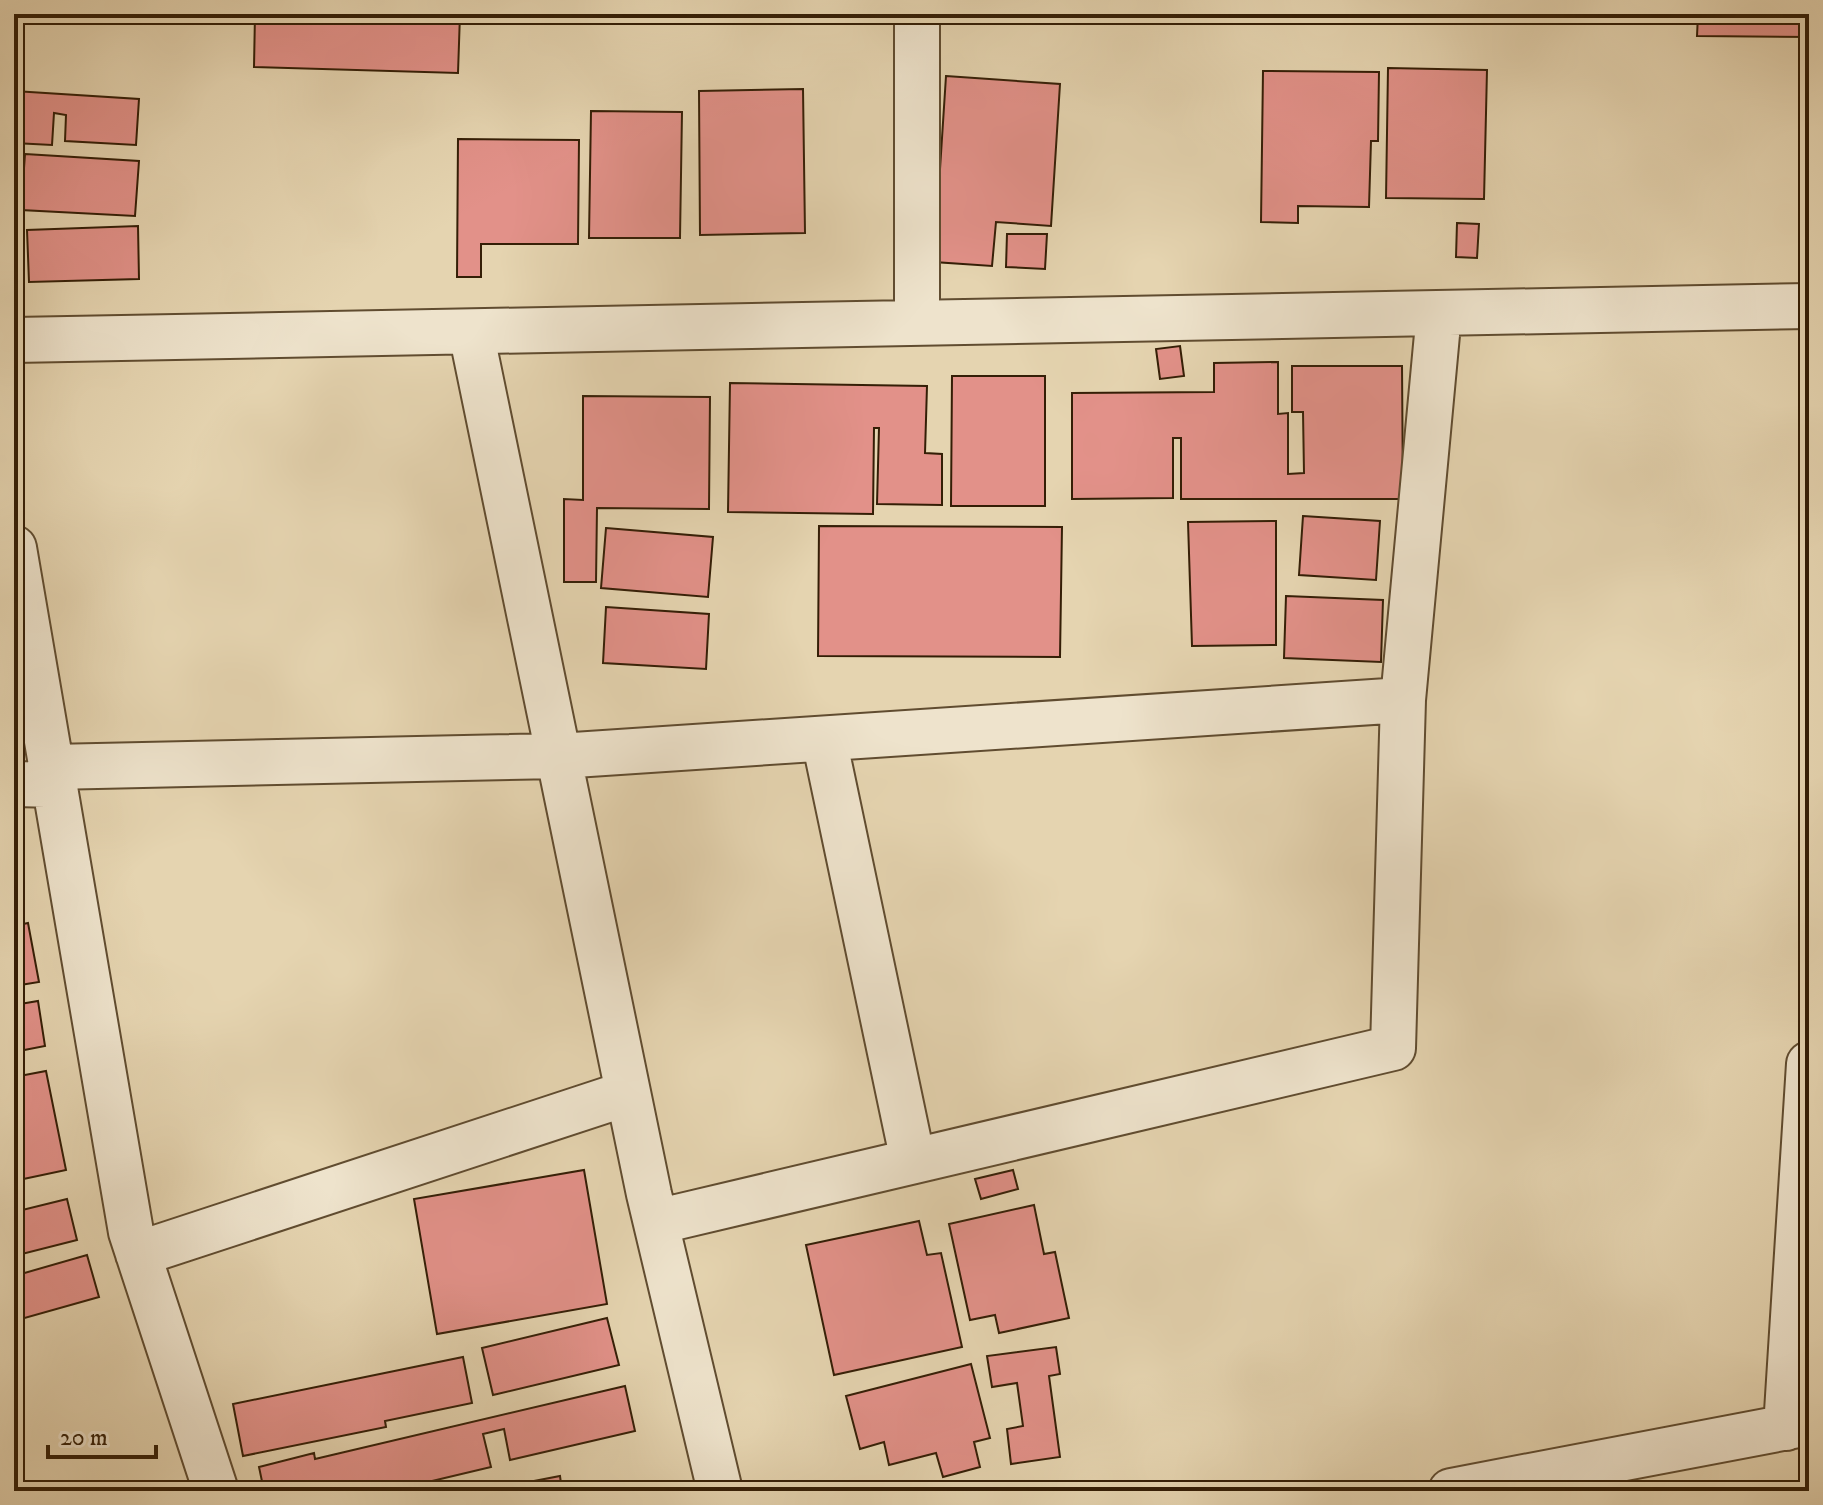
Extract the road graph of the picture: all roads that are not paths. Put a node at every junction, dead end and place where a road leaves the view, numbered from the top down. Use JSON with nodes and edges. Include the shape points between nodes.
{"nodes":[{"id":1,"x":917,"y":14,"type":"edge"},
{"id":2,"x":1809,"y":306,"type":"edge"},
{"id":3,"x":1439,"y":313,"type":"junction"},
{"id":4,"x":917,"y":323,"type":"junction"},
{"id":5,"x":471,"y":332,"type":"junction"},
{"id":6,"x":14,"y":340,"type":"edge"},
{"id":7,"x":14,"y":548,"type":"edge"},
{"id":8,"x":1403,"y":700,"type":"junction"},
{"id":9,"x":824,"y":739,"type":"junction"},
{"id":10,"x":559,"y":756,"type":"junction"},
{"id":11,"x":41,"y":779,"type":"edge"},
{"id":12,"x":1809,"y":1064,"type":"edge"},
{"id":13,"x":628,"y":1093,"type":"junction"},
{"id":14,"x":913,"y":1161,"type":"junction"},
{"id":15,"x":656,"y":1222,"type":"junction"},
{"id":16,"x":138,"y":1254,"type":"junction"},
{"id":17,"x":1797,"y":1425,"type":"edge"},
{"id":18,"x":216,"y":1491,"type":"edge"},
{"id":19,"x":720,"y":1491,"type":"edge"},
{"id":20,"x":1451,"y":1491,"type":"edge"}],
"edges":[{"from":1,"to":4,"type":"street"},
{"from":2,"to":3,"type":"street"},
{"from":3,"to":4,"type":"street"},
{"from":3,"to":8,"type":"street"},
{"from":4,"to":5,"type":"street"},
{"from":5,"to":6,"type":"street"},
{"from":5,"to":10,"type":"street"},
{"from":7,"to":11,"type":"street"},
{"from":8,"to":9,"type":"street"},
{"from":8,"to":14,"type":"street","via":[[1393,1048]]},
{"from":9,"to":10,"type":"street"},
{"from":9,"to":14,"type":"street"},
{"from":10,"to":11,"type":"street"},
{"from":10,"to":13,"type":"street"},
{"from":11,"to":16,"type":"street"},
{"from":12,"to":17,"type":"street"},
{"from":13,"to":15,"type":"street"},
{"from":13,"to":16,"type":"street"},
{"from":14,"to":15,"type":"street"},
{"from":15,"to":19,"type":"street"},
{"from":16,"to":18,"type":"street"},
{"from":17,"to":20,"type":"street"}]}
